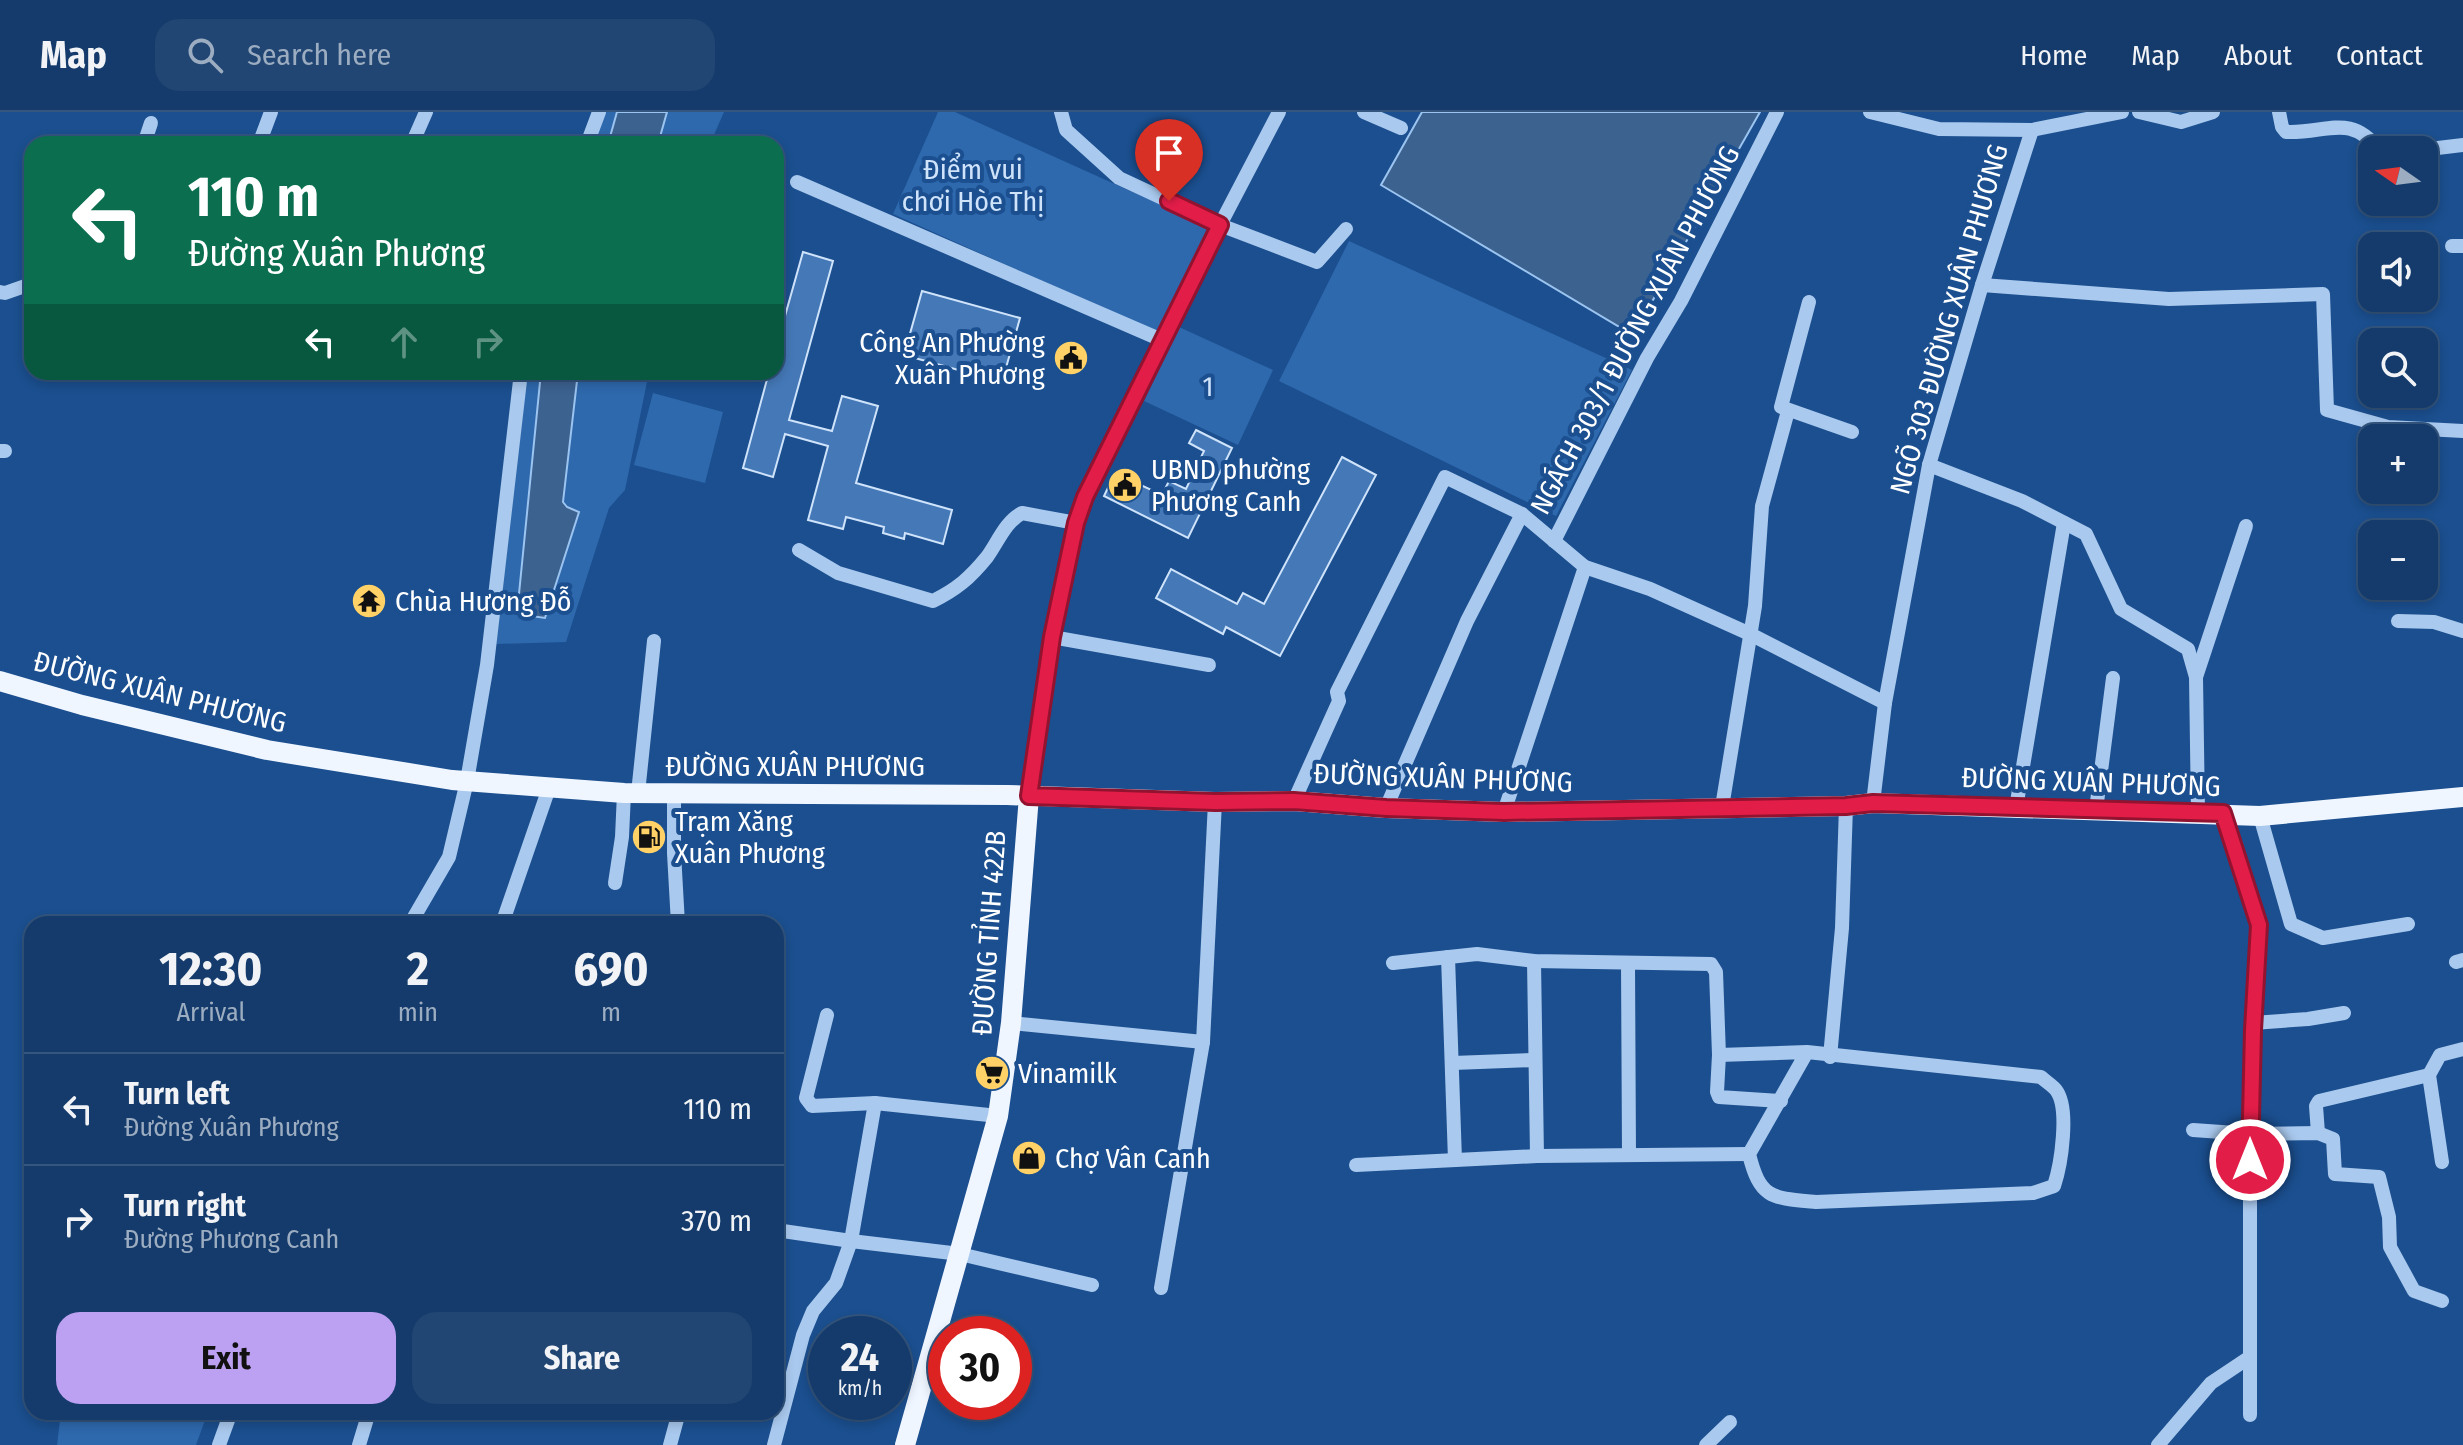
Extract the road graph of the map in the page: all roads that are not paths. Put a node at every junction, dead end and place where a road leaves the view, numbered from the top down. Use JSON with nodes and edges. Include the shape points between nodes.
{"nodes":[{"id":1,"x":271,"y":112,"type":"edge"},
{"id":2,"x":426,"y":112,"type":"edge"},
{"id":3,"x":599,"y":112,"type":"edge"},
{"id":4,"x":1061,"y":112,"type":"edge"},
{"id":5,"x":1279,"y":112,"type":"edge"},
{"id":6,"x":1364,"y":112,"type":"edge"},
{"id":7,"x":1777,"y":112,"type":"edge"},
{"id":8,"x":1870,"y":112,"type":"edge"},
{"id":9,"x":2122,"y":112,"type":"edge"},
{"id":10,"x":2139,"y":112,"type":"edge"},
{"id":11,"x":2213,"y":112,"type":"edge"},
{"id":12,"x":2279,"y":112,"type":"edge"},
{"id":13,"x":151,"y":123,"type":"dead end"},
{"id":14,"x":1401,"y":128,"type":"dead end"},
{"id":15,"x":2032,"y":130,"type":"junction"},
{"id":16,"x":147,"y":136,"type":"edge"},
{"id":17,"x":262,"y":136,"type":"edge"},
{"id":18,"x":415,"y":136,"type":"edge"},
{"id":19,"x":590,"y":136,"type":"edge"},
{"id":20,"x":2367,"y":136,"type":"edge"},
{"id":21,"x":2463,"y":145,"type":"edge"},
{"id":22,"x":2438,"y":148,"type":"edge"},
{"id":23,"x":797,"y":182,"type":"dead end"},
{"id":24,"x":1220,"y":225,"type":"junction"},
{"id":25,"x":1346,"y":229,"type":"dead end"},
{"id":26,"x":1982,"y":285,"type":"junction"},
{"id":27,"x":24,"y":287,"type":"edge"},
{"id":28,"x":0,"y":292,"type":"edge"},
{"id":29,"x":1809,"y":302,"type":"dead end"},
{"id":30,"x":1164,"y":341,"type":"junction"},
{"id":31,"x":520,"y":380,"type":"edge"},
{"id":32,"x":1788,"y":411,"type":"junction"},
{"id":33,"x":2463,"y":431,"type":"edge"},
{"id":34,"x":1852,"y":432,"type":"dead end"},
{"id":35,"x":1929,"y":465,"type":"junction"},
{"id":36,"x":1522,"y":514,"type":"junction"},
{"id":37,"x":1076,"y":523,"type":"junction"},
{"id":38,"x":2064,"y":523,"type":"junction"},
{"id":39,"x":2246,"y":526,"type":"dead end"},
{"id":40,"x":1554,"y":541,"type":"junction"},
{"id":41,"x":799,"y":550,"type":"dead end"},
{"id":42,"x":1585,"y":567,"type":"junction"},
{"id":43,"x":2398,"y":621,"type":"dead end"},
{"id":44,"x":2463,"y":631,"type":"edge"},
{"id":45,"x":1750,"y":634,"type":"junction"},
{"id":46,"x":1052,"y":637,"type":"junction"},
{"id":47,"x":654,"y":641,"type":"dead end"},
{"id":48,"x":1209,"y":665,"type":"dead end"},
{"id":49,"x":2196,"y":677,"type":"junction"},
{"id":50,"x":2113,"y":678,"type":"dead end"},
{"id":51,"x":0,"y":681,"type":"edge"},
{"id":52,"x":1885,"y":703,"type":"junction"},
{"id":53,"x":467,"y":781,"type":"junction"},
{"id":54,"x":549,"y":788,"type":"junction"},
{"id":55,"x":631,"y":793,"type":"junction"},
{"id":56,"x":674,"y":794,"type":"junction"},
{"id":57,"x":1029,"y":796,"type":"junction"},
{"id":58,"x":2463,"y":797,"type":"edge"},
{"id":59,"x":1294,"y":801,"type":"junction"},
{"id":60,"x":1215,"y":802,"type":"junction"},
{"id":61,"x":1873,"y":803,"type":"junction"},
{"id":62,"x":1846,"y":806,"type":"junction"},
{"id":63,"x":1722,"y":807,"type":"junction"},
{"id":64,"x":1386,"y":808,"type":"junction"},
{"id":65,"x":2016,"y":808,"type":"junction"},
{"id":66,"x":2096,"y":810,"type":"junction"},
{"id":67,"x":1504,"y":812,"type":"junction"},
{"id":68,"x":2198,"y":813,"type":"junction"},
{"id":69,"x":2223,"y":813,"type":"junction"},
{"id":70,"x":2260,"y":816,"type":"junction"},
{"id":71,"x":615,"y":883,"type":"dead end"},
{"id":72,"x":415,"y":916,"type":"edge"},
{"id":73,"x":505,"y":916,"type":"edge"},
{"id":74,"x":678,"y":916,"type":"edge"},
{"id":75,"x":2408,"y":924,"type":"dead end"},
{"id":76,"x":1448,"y":957,"type":"junction"},
{"id":77,"x":1534,"y":961,"type":"junction"},
{"id":78,"x":1393,"y":963,"type":"dead end"},
{"id":79,"x":1628,"y":963,"type":"junction"},
{"id":80,"x":2344,"y":1013,"type":"dead end"},
{"id":81,"x":827,"y":1015,"type":"dead end"},
{"id":82,"x":1011,"y":1023,"type":"junction"},
{"id":83,"x":2253,"y":1023,"type":"junction"},
{"id":84,"x":1203,"y":1042,"type":"junction"},
{"id":85,"x":2463,"y":1049,"type":"edge"},
{"id":86,"x":1807,"y":1052,"type":"junction"},
{"id":87,"x":1719,"y":1055,"type":"junction"},
{"id":88,"x":1830,"y":1057,"type":"junction"},
{"id":89,"x":1534,"y":1060,"type":"junction"},
{"id":90,"x":1453,"y":1063,"type":"junction"},
{"id":91,"x":2429,"y":1075,"type":"junction"},
{"id":92,"x":1781,"y":1101,"type":"junction"},
{"id":93,"x":875,"y":1103,"type":"junction"},
{"id":94,"x":998,"y":1116,"type":"junction"},
{"id":95,"x":2193,"y":1130,"type":"dead end"},
{"id":96,"x":2318,"y":1133,"type":"junction"},
{"id":97,"x":2250,"y":1134,"type":"junction"},
{"id":98,"x":1749,"y":1154,"type":"junction"},
{"id":99,"x":1629,"y":1155,"type":"junction"},
{"id":100,"x":1537,"y":1156,"type":"junction"},
{"id":101,"x":1455,"y":1160,"type":"junction"},
{"id":102,"x":2442,"y":1162,"type":"dead end"},
{"id":103,"x":1356,"y":1165,"type":"dead end"},
{"id":104,"x":784,"y":1231,"type":"edge"},
{"id":105,"x":851,"y":1241,"type":"junction"},
{"id":106,"x":960,"y":1254,"type":"junction"},
{"id":107,"x":1092,"y":1285,"type":"dead end"},
{"id":108,"x":1161,"y":1288,"type":"dead end"},
{"id":109,"x":2442,"y":1301,"type":"dead end"},
{"id":110,"x":2250,"y":1357,"type":"junction"},
{"id":111,"x":784,"y":1407,"type":"edge"},
{"id":112,"x":2250,"y":1415,"type":"dead end"},
{"id":113,"x":228,"y":1420,"type":"edge"},
{"id":114,"x":367,"y":1420,"type":"edge"},
{"id":115,"x":677,"y":1420,"type":"edge"},
{"id":116,"x":781,"y":1420,"type":"edge"},
{"id":117,"x":1730,"y":1422,"type":"dead end"},
{"id":118,"x":219,"y":1445,"type":"edge"},
{"id":119,"x":359,"y":1445,"type":"edge"},
{"id":120,"x":670,"y":1445,"type":"edge"},
{"id":121,"x":774,"y":1445,"type":"edge"},
{"id":122,"x":905,"y":1445,"type":"edge"},
{"id":123,"x":1706,"y":1445,"type":"edge"},
{"id":124,"x":2158,"y":1445,"type":"edge"}],
"edges":[{"from":1,"to":17,"type":"street"},
{"from":2,"to":18,"type":"street"},
{"from":3,"to":19,"type":"street"},
{"from":4,"to":24,"type":"street","via":[[1066,130],[1119,178]]},
{"from":5,"to":24,"type":"street"},
{"from":6,"to":14,"type":"street"},
{"from":7,"to":40,"type":"street","name":"NGÁCH 303/1 ĐƯỜNG XUÂN PHƯƠNG"},
{"from":8,"to":15,"type":"street","via":[[1939,129]]},
{"from":9,"to":15,"type":"street","name":"NGÕ 303 ĐƯỜNG XUÂN PHƯƠNG"},
{"from":10,"to":11,"type":"street","via":[[2181,122]]},
{"from":12,"to":20,"type":"street","via":[[2286,132],[2349,127]]},
{"from":13,"to":16,"type":"street"},
{"from":15,"to":26,"type":"street","name":"NGÕ 303 ĐƯỜNG XUÂN PHƯƠNG"},
{"from":21,"to":22,"type":"street"},
{"from":23,"to":30,"type":"street"},
{"from":24,"to":25,"type":"street","via":[[1317,262]]},
{"from":24,"to":30,"type":"street"},
{"from":26,"to":33,"type":"street","via":[[2169,299],[2323,294],[2327,410],[2388,427]]},
{"from":26,"to":35,"type":"street","name":"NGÕ 303 ĐƯỜNG XUÂN PHƯƠNG"},
{"from":27,"to":28,"type":"street"},
{"from":29,"to":32,"type":"street","via":[[1781,407]]},
{"from":30,"to":37,"type":"street"},
{"from":31,"to":53,"type":"street","via":[[487,665]]},
{"from":32,"to":34,"type":"street"},
{"from":32,"to":45,"type":"street","via":[[1762,506]]},
{"from":35,"to":38,"type":"street"},
{"from":35,"to":52,"type":"street","name":"NGÕ 303 ĐƯỜNG XUÂN PHƯƠNG"},
{"from":36,"to":40,"type":"street"},
{"from":36,"to":59,"type":"street","via":[[1445,477],[1337,692],[1339,701]]},
{"from":36,"to":64,"type":"street","via":[[1467,621]]},
{"from":37,"to":41,"type":"street","via":[[1022,513],[959,588],[933,601],[838,573]]},
{"from":37,"to":46,"type":"street"},
{"from":38,"to":49,"type":"street","via":[[2086,534],[2121,609],[2188,649]]},
{"from":38,"to":65,"type":"street"},
{"from":39,"to":49,"type":"street"},
{"from":40,"to":42,"type":"street","name":"NGÁCH 303/1 ĐƯỜNG XUÂN PHƯƠNG"},
{"from":42,"to":45,"type":"street","name":"NGÁCH 303/1 ĐƯỜNG XUÂN PHƯƠNG","via":[[1650,589]]},
{"from":42,"to":67,"type":"street"},
{"from":43,"to":44,"type":"street","via":[[2434,622]]},
{"from":45,"to":52,"type":"street","name":"NGÁCH 303/1 ĐƯỜNG XUÂN PHƯƠNG"},
{"from":45,"to":63,"type":"street"},
{"from":46,"to":48,"type":"street"},
{"from":46,"to":57,"type":"street"},
{"from":47,"to":55,"type":"street"},
{"from":49,"to":68,"type":"street"},
{"from":50,"to":66,"type":"street"},
{"from":51,"to":53,"type":"main road","name":"ĐƯỜNG XUÂN PHƯƠNG","via":[[267,750]]},
{"from":52,"to":61,"type":"street","name":"NGÕ 303 ĐƯỜNG XUÂN PHƯƠNG"},
{"from":53,"to":54,"type":"main road","name":"ĐƯỜNG XUÂN PHƯƠNG"},
{"from":53,"to":72,"type":"street","via":[[449,857]]},
{"from":54,"to":55,"type":"main road","name":"ĐƯỜNG XUÂN PHƯƠNG"},
{"from":54,"to":73,"type":"street"},
{"from":55,"to":56,"type":"main road","name":"ĐƯỜNG XUÂN PHƯƠNG"},
{"from":55,"to":71,"type":"street"},
{"from":56,"to":57,"type":"main road","name":"ĐƯỜNG XUÂN PHƯƠNG"},
{"from":56,"to":74,"type":"street"},
{"from":57,"to":60,"type":"main road","name":"ĐƯỜNG XUÂN PHƯƠNG"},
{"from":57,"to":82,"type":"main road","name":"ĐƯỜNG TỈNH 422B"},
{"from":58,"to":70,"type":"main road","name":"ĐƯỜNG XUÂN PHƯƠNG"},
{"from":59,"to":60,"type":"main road","name":"ĐƯỜNG XUÂN PHƯƠNG"},
{"from":59,"to":64,"type":"main road","name":"ĐƯỜNG XUÂN PHƯƠNG"},
{"from":60,"to":84,"type":"street"},
{"from":61,"to":62,"type":"main road","name":"ĐƯỜNG XUÂN PHƯƠNG"},
{"from":61,"to":65,"type":"main road","name":"ĐƯỜNG XUÂN PHƯƠNG"},
{"from":62,"to":63,"type":"main road","name":"ĐƯỜNG XUÂN PHƯƠNG"},
{"from":62,"to":88,"type":"street"},
{"from":63,"to":67,"type":"main road","name":"ĐƯỜNG XUÂN PHƯƠNG"},
{"from":64,"to":67,"type":"main road","name":"ĐƯỜNG XUÂN PHƯƠNG"},
{"from":65,"to":66,"type":"main road","name":"ĐƯỜNG XUÂN PHƯƠNG"},
{"from":66,"to":68,"type":"main road","name":"ĐƯỜNG XUÂN PHƯƠNG"},
{"from":68,"to":69,"type":"main road","name":"ĐƯỜNG XUÂN PHƯƠNG"},
{"from":69,"to":70,"type":"main road","name":"ĐƯỜNG XUÂN PHƯƠNG"},
{"from":69,"to":83,"type":"street","via":[[2259,925]]},
{"from":70,"to":75,"type":"street","via":[[2291,924],[2323,938]]},
{"from":76,"to":77,"type":"street","via":[[1477,954]]},
{"from":76,"to":78,"type":"street"},
{"from":76,"to":90,"type":"street"},
{"from":77,"to":79,"type":"street"},
{"from":77,"to":89,"type":"street"},
{"from":79,"to":87,"type":"street","via":[[1711,964],[1716,972]]},
{"from":79,"to":99,"type":"street"},
{"from":80,"to":83,"type":"street"},
{"from":81,"to":93,"type":"street","via":[[806,1098],[812,1106]]},
{"from":82,"to":84,"type":"street"},
{"from":82,"to":94,"type":"main road","name":"ĐƯỜNG TỈNH 422B"},
{"from":83,"to":97,"type":"street"},
{"from":84,"to":108,"type":"street"},
{"from":85,"to":91,"type":"street","via":[[2440,1055]]},
{"from":86,"to":87,"type":"street"},
{"from":86,"to":88,"type":"street"},
{"from":86,"to":92,"type":"street"},
{"from":87,"to":92,"type":"street","via":[[1719,1097]]},
{"from":88,"to":98,"type":"street","via":[[2041,1077],[2057,1091],[2063,1112],[2054,1186],[2033,1193],[1784,1199],[1762,1189]]},
{"from":89,"to":90,"type":"street"},
{"from":89,"to":100,"type":"street"},
{"from":90,"to":101,"type":"street"},
{"from":91,"to":96,"type":"street","via":[[2319,1101]]},
{"from":91,"to":102,"type":"street"},
{"from":92,"to":98,"type":"street"},
{"from":93,"to":94,"type":"street"},
{"from":93,"to":105,"type":"street"},
{"from":94,"to":106,"type":"main road","name":"ĐƯỜNG TỈNH 422B"},
{"from":95,"to":97,"type":"street"},
{"from":96,"to":97,"type":"street"},
{"from":96,"to":109,"type":"street","via":[[2333,1139],[2335,1174],[2379,1177],[2390,1247],[2401,1270],[2414,1291]]},
{"from":97,"to":110,"type":"street"},
{"from":98,"to":99,"type":"street"},
{"from":99,"to":100,"type":"street"},
{"from":100,"to":101,"type":"street"},
{"from":101,"to":103,"type":"street"},
{"from":104,"to":105,"type":"street"},
{"from":105,"to":106,"type":"street"},
{"from":105,"to":111,"type":"street","via":[[836,1283],[813,1311],[803,1335]]},
{"from":106,"to":107,"type":"street"},
{"from":106,"to":122,"type":"main road","name":"ĐƯỜNG TỈNH 422B"},
{"from":110,"to":112,"type":"street"},
{"from":110,"to":124,"type":"street","via":[[2211,1383]]},
{"from":113,"to":118,"type":"street"},
{"from":114,"to":119,"type":"street"},
{"from":115,"to":120,"type":"street"},
{"from":116,"to":121,"type":"street"},
{"from":117,"to":123,"type":"street"}]}
